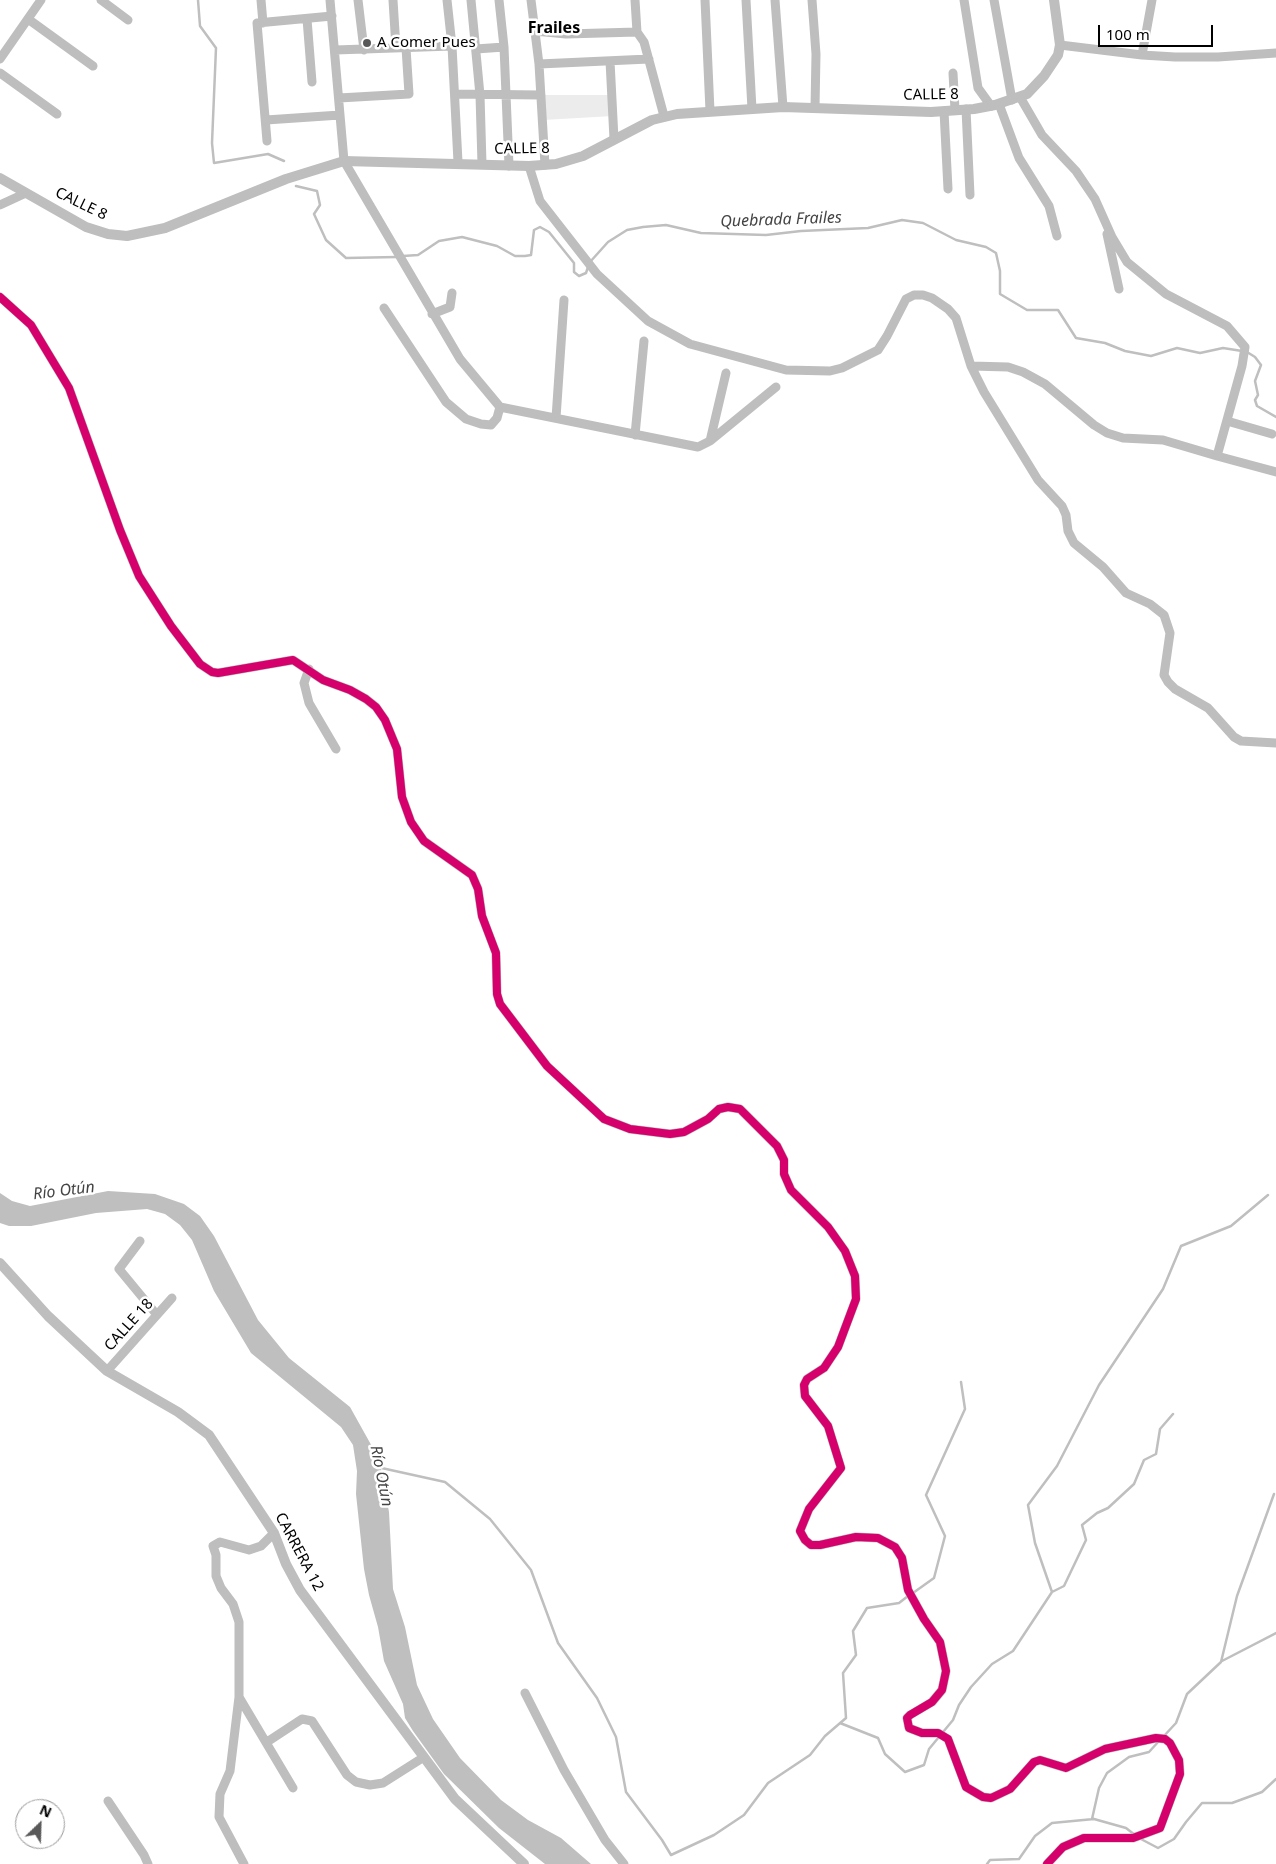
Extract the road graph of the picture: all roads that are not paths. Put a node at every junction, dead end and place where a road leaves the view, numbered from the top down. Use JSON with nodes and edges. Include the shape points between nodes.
{"nodes":[{"id":1,"x":41,"y":0,"type":"edge"},
{"id":2,"x":101,"y":0,"type":"edge"},
{"id":3,"x":261,"y":0,"type":"edge"},
{"id":4,"x":330,"y":0,"type":"edge"},
{"id":5,"x":358,"y":0,"type":"edge"},
{"id":6,"x":393,"y":0,"type":"edge"},
{"id":7,"x":446,"y":0,"type":"edge"},
{"id":8,"x":471,"y":0,"type":"edge"},
{"id":9,"x":499,"y":0,"type":"edge"},
{"id":10,"x":531,"y":0,"type":"edge"},
{"id":11,"x":635,"y":0,"type":"edge"},
{"id":12,"x":705,"y":0,"type":"edge"},
{"id":13,"x":746,"y":0,"type":"edge"},
{"id":14,"x":775,"y":0,"type":"edge"},
{"id":15,"x":812,"y":0,"type":"edge"},
{"id":16,"x":964,"y":0,"type":"edge"},
{"id":17,"x":994,"y":0,"type":"edge"},
{"id":18,"x":1054,"y":0,"type":"edge"},
{"id":19,"x":1152,"y":0,"type":"edge"},
{"id":20,"x":332,"y":16,"type":"junction"},
{"id":21,"x":28,"y":19,"type":"junction"},
{"id":22,"x":306,"y":19,"type":"junction"},
{"id":23,"x":128,"y":20,"type":"dead end"},
{"id":24,"x":263,"y":23,"type":"junction"},
{"id":25,"x":535,"y":31,"type":"junction"},
{"id":26,"x":637,"y":32,"type":"junction"},
{"id":27,"x":1060,"y":44,"type":"junction"},
{"id":28,"x":452,"y":46,"type":"junction"},
{"id":29,"x":504,"y":47,"type":"junction"},
{"id":30,"x":396,"y":48,"type":"junction"},
{"id":31,"x":406,"y":48,"type":"junction"},
{"id":32,"x":476,"y":49,"type":"junction"},
{"id":33,"x":336,"y":50,"type":"junction"},
{"id":34,"x":364,"y":50,"type":"junction"},
{"id":35,"x":1276,"y":53,"type":"edge"},
{"id":36,"x":1142,"y":55,"type":"junction"},
{"id":37,"x":0,"y":59,"type":"edge"},
{"id":38,"x":649,"y":59,"type":"junction"},
{"id":39,"x":610,"y":61,"type":"junction"},
{"id":40,"x":539,"y":64,"type":"junction"},
{"id":41,"x":93,"y":66,"type":"dead end"},
{"id":42,"x":953,"y":73,"type":"dead end"},
{"id":43,"x":0,"y":74,"type":"edge"},
{"id":44,"x":312,"y":82,"type":"dead end"},
{"id":45,"x":455,"y":94,"type":"junction"},
{"id":46,"x":480,"y":95,"type":"junction"},
{"id":47,"x":507,"y":95,"type":"junction"},
{"id":48,"x":541,"y":95,"type":"junction"},
{"id":49,"x":339,"y":98,"type":"junction"},
{"id":50,"x":1016,"y":98,"type":"junction"},
{"id":51,"x":995,"y":105,"type":"junction"},
{"id":52,"x":783,"y":108,"type":"junction"},
{"id":53,"x":815,"y":108,"type":"junction"},
{"id":54,"x":752,"y":109,"type":"junction"},
{"id":55,"x":961,"y":110,"type":"junction"},
{"id":56,"x":710,"y":111,"type":"junction"},
{"id":57,"x":944,"y":111,"type":"junction"},
{"id":58,"x":57,"y":114,"type":"dead end"},
{"id":59,"x":340,"y":115,"type":"junction"},
{"id":60,"x":664,"y":116,"type":"junction"},
{"id":61,"x":266,"y":120,"type":"junction"},
{"id":62,"x":614,"y":139,"type":"junction"},
{"id":63,"x":267,"y":141,"type":"dead end"},
{"id":64,"x":344,"y":160,"type":"junction"},
{"id":65,"x":458,"y":162,"type":"junction"},
{"id":66,"x":482,"y":164,"type":"junction"},
{"id":67,"x":545,"y":165,"type":"junction"},
{"id":68,"x":509,"y":166,"type":"junction"},
{"id":69,"x":529,"y":166,"type":"junction"},
{"id":70,"x":0,"y":178,"type":"edge"},
{"id":71,"x":948,"y":189,"type":"dead end"},
{"id":72,"x":26,"y":193,"type":"junction"},
{"id":73,"x":970,"y":195,"type":"dead end"},
{"id":74,"x":0,"y":204,"type":"edge"},
{"id":75,"x":1103,"y":217,"type":"junction"},
{"id":76,"x":1057,"y":236,"type":"dead end"},
{"id":77,"x":1119,"y":289,"type":"dead end"},
{"id":78,"x":452,"y":293,"type":"dead end"},
{"id":79,"x":0,"y":297,"type":"edge"},
{"id":80,"x":564,"y":300,"type":"dead end"},
{"id":81,"x":384,"y":308,"type":"dead end"},
{"id":82,"x":432,"y":314,"type":"junction"},
{"id":83,"x":644,"y":340,"type":"dead end"},
{"id":84,"x":971,"y":366,"type":"junction"},
{"id":85,"x":726,"y":373,"type":"dead end"},
{"id":86,"x":776,"y":387,"type":"dead end"},
{"id":87,"x":500,"y":407,"type":"junction"},
{"id":88,"x":556,"y":418,"type":"junction"},
{"id":89,"x":1227,"y":421,"type":"junction"},
{"id":90,"x":1272,"y":434,"type":"dead end"},
{"id":91,"x":635,"y":435,"type":"junction"},
{"id":92,"x":710,"y":441,"type":"junction"},
{"id":93,"x":1217,"y":456,"type":"junction"},
{"id":94,"x":1276,"y":472,"type":"edge"},
{"id":95,"x":309,"y":669,"type":"junction"},
{"id":96,"x":1276,"y":743,"type":"edge"},
{"id":97,"x":336,"y":749,"type":"dead end"},
{"id":98,"x":140,"y":1241,"type":"dead end"},
{"id":99,"x":0,"y":1263,"type":"edge"},
{"id":100,"x":172,"y":1298,"type":"dead end"},
{"id":101,"x":157,"y":1315,"type":"junction"},
{"id":102,"x":107,"y":1371,"type":"junction"},
{"id":103,"x":274,"y":1532,"type":"junction"},
{"id":104,"x":525,"y":1694,"type":"dead end"},
{"id":105,"x":239,"y":1697,"type":"junction"},
{"id":106,"x":267,"y":1742,"type":"junction"},
{"id":107,"x":424,"y":1756,"type":"junction"},
{"id":108,"x":293,"y":1788,"type":"dead end"},
{"id":109,"x":108,"y":1801,"type":"dead end"},
{"id":110,"x":148,"y":1864,"type":"edge"},
{"id":111,"x":244,"y":1864,"type":"edge"},
{"id":112,"x":524,"y":1864,"type":"edge"},
{"id":113,"x":624,"y":1864,"type":"edge"},
{"id":114,"x":1047,"y":1864,"type":"edge"}],
"edges":[{"from":1,"to":21,"type":"street"},
{"from":2,"to":23,"type":"street"},
{"from":3,"to":24,"type":"street"},
{"from":4,"to":20,"type":"street"},
{"from":5,"to":34,"type":"street"},
{"from":6,"to":30,"type":"street"},
{"from":7,"to":28,"type":"street"},
{"from":8,"to":32,"type":"street"},
{"from":9,"to":29,"type":"street"},
{"from":10,"to":25,"type":"street"},
{"from":11,"to":26,"type":"street"},
{"from":12,"to":56,"type":"street"},
{"from":13,"to":54,"type":"street"},
{"from":14,"to":52,"type":"street"},
{"from":15,"to":53,"type":"street"},
{"from":16,"to":51,"type":"street","via":[[978,88]]},
{"from":17,"to":50,"type":"street"},
{"from":18,"to":27,"type":"street"},
{"from":19,"to":36,"type":"street"},
{"from":20,"to":22,"type":"street"},
{"from":20,"to":33,"type":"street"},
{"from":21,"to":37,"type":"street"},
{"from":21,"to":41,"type":"street"},
{"from":22,"to":24,"type":"street"},
{"from":22,"to":44,"type":"street"},
{"from":24,"to":61,"type":"street","via":[[258,24]]},
{"from":25,"to":26,"type":"street","via":[[566,34]]},
{"from":25,"to":40,"type":"street"},
{"from":26,"to":38,"type":"street"},
{"from":27,"to":36,"type":"street"},
{"from":27,"to":50,"type":"street","name":"CALLE 8","via":[[1058,55],[1036,86],[1028,94]]},
{"from":28,"to":31,"type":"street"},
{"from":28,"to":45,"type":"street"},
{"from":29,"to":32,"type":"street"},
{"from":29,"to":47,"type":"street"},
{"from":30,"to":31,"type":"street"},
{"from":30,"to":34,"type":"street"},
{"from":31,"to":49,"type":"street","via":[[409,94]]},
{"from":32,"to":46,"type":"street"},
{"from":33,"to":34,"type":"street"},
{"from":33,"to":49,"type":"street"},
{"from":35,"to":36,"type":"street","via":[[1218,57]]},
{"from":38,"to":39,"type":"street"},
{"from":38,"to":60,"type":"street"},
{"from":39,"to":40,"type":"street"},
{"from":39,"to":62,"type":"street"},
{"from":40,"to":48,"type":"street"},
{"from":42,"to":55,"type":"street"},
{"from":43,"to":58,"type":"street"},
{"from":45,"to":46,"type":"street"},
{"from":45,"to":65,"type":"street"},
{"from":46,"to":47,"type":"street"},
{"from":46,"to":66,"type":"street"},
{"from":47,"to":48,"type":"street"},
{"from":47,"to":68,"type":"street"},
{"from":48,"to":67,"type":"street"},
{"from":49,"to":59,"type":"street"},
{"from":50,"to":51,"type":"street","name":"CALLE 8"},
{"from":50,"to":75,"type":"street","via":[[1042,135],[1076,171]]},
{"from":51,"to":55,"type":"street","name":"CALLE 8"},
{"from":51,"to":76,"type":"street","via":[[1019,158],[1049,206]]},
{"from":52,"to":53,"type":"street","name":"CALLE 8"},
{"from":52,"to":54,"type":"street","name":"CALLE 8"},
{"from":53,"to":57,"type":"street","name":"CALLE 8"},
{"from":54,"to":56,"type":"street","name":"CALLE 8"},
{"from":55,"to":57,"type":"street","name":"CALLE 8"},
{"from":55,"to":73,"type":"street"},
{"from":56,"to":60,"type":"street","name":"CALLE 8"},
{"from":57,"to":71,"type":"street"},
{"from":59,"to":61,"type":"street"},
{"from":59,"to":64,"type":"street"},
{"from":60,"to":62,"type":"street","name":"CALLE 8"},
{"from":61,"to":63,"type":"street"},
{"from":62,"to":67,"type":"street","name":"CALLE 8","via":[[583,156]]},
{"from":64,"to":65,"type":"street","name":"CALLE 8"},
{"from":64,"to":72,"type":"street","name":"CALLE 8","via":[[286,179],[165,228],[127,236],[86,227]]},
{"from":64,"to":82,"type":"street"},
{"from":65,"to":66,"type":"street","name":"CALLE 8"},
{"from":66,"to":68,"type":"street","name":"CALLE 8"},
{"from":67,"to":69,"type":"street","name":"CALLE 8"},
{"from":68,"to":69,"type":"street","name":"CALLE 8"},
{"from":69,"to":84,"type":"street","via":[[540,201],[597,274],[648,321],[690,344],[786,370],[830,371],[878,350],[906,299],[923,295],[932,298],[956,318]]},
{"from":70,"to":72,"type":"street","name":"CALLE 8"},
{"from":72,"to":74,"type":"street"},
{"from":75,"to":77,"type":"street"},
{"from":75,"to":89,"type":"street","via":[[1128,262],[1166,294],[1227,326],[1245,349]]},
{"from":78,"to":82,"type":"street","via":[[450,312]]},
{"from":79,"to":95,"type":"street","via":[[31,325],[69,388],[139,576],[200,664],[218,673],[293,660]]},
{"from":80,"to":88,"type":"street"},
{"from":81,"to":87,"type":"street","via":[[446,402],[466,419],[480,424],[491,425]]},
{"from":82,"to":87,"type":"street","via":[[460,359]]},
{"from":83,"to":91,"type":"street"},
{"from":84,"to":93,"type":"street","via":[[1008,367],[1023,372],[1045,384],[1107,433],[1123,438],[1163,440]]},
{"from":84,"to":96,"type":"street","via":[[1038,480],[1062,506],[1074,542],[1126,593],[1164,614],[1170,633],[1164,675],[1168,682],[1208,708],[1234,737]]},
{"from":85,"to":92,"type":"street"},
{"from":86,"to":92,"type":"street"},
{"from":87,"to":88,"type":"street"},
{"from":88,"to":91,"type":"street"},
{"from":89,"to":90,"type":"street"},
{"from":89,"to":93,"type":"street"},
{"from":91,"to":92,"type":"street","via":[[698,447]]},
{"from":93,"to":94,"type":"street"},
{"from":95,"to":97,"type":"street","via":[[304,683],[309,703]]},
{"from":95,"to":114,"type":"street","via":[[323,680],[366,699],[385,720],[397,749],[402,798],[410,822],[424,841],[472,875],[496,953],[500,1004],[547,1066],[604,1119],[630,1129],[670,1134],[684,1132],[719,1109],[728,1106],[740,1109],[777,1146],[792,1190],[846,1251],[855,1276],[856,1299],[838,1347],[824,1368],[807,1379],[804,1385],[805,1396],[828,1426],[841,1468],[809,1509],[800,1531],[812,1545],[865,1536],[887,1542],[902,1558],[908,1590],[940,1642],[946,1671],[942,1690],[932,1702],[907,1718],[912,1731],[938,1733],[948,1739],[966,1787],[975,1794],[991,1798],[1010,1789],[1034,1762],[1040,1760],[1066,1768],[1105,1749],[1161,1739],[1178,1760],[1180,1774],[1160,1828],[1138,1837],[1084,1838],[1062,1847]]},
{"from":98,"to":101,"type":"street","via":[[119,1269]]},
{"from":99,"to":102,"type":"street","name":"CARRERA 12","via":[[48,1316]]},
{"from":100,"to":101,"type":"street","name":"CALLE 18"},
{"from":101,"to":102,"type":"street","name":"CALLE 18"},
{"from":102,"to":103,"type":"street","name":"CARRERA 12","via":[[178,1412],[209,1435]]},
{"from":103,"to":105,"type":"street","via":[[260,1546],[250,1550],[220,1542],[213,1546],[216,1576],[233,1604],[238,1622]]},
{"from":103,"to":107,"type":"street","name":"CARRERA 12","via":[[300,1590]]},
{"from":104,"to":113,"type":"street","via":[[564,1770],[605,1840]]},
{"from":105,"to":106,"type":"street"},
{"from":105,"to":111,"type":"street","via":[[230,1771],[220,1794],[219,1816]]},
{"from":106,"to":107,"type":"street","via":[[302,1719],[312,1721],[347,1775],[356,1782],[370,1785],[384,1783]]},
{"from":106,"to":108,"type":"street"},
{"from":107,"to":112,"type":"street","name":"CARRERA 12","via":[[455,1799]]},
{"from":109,"to":110,"type":"street"}]}
